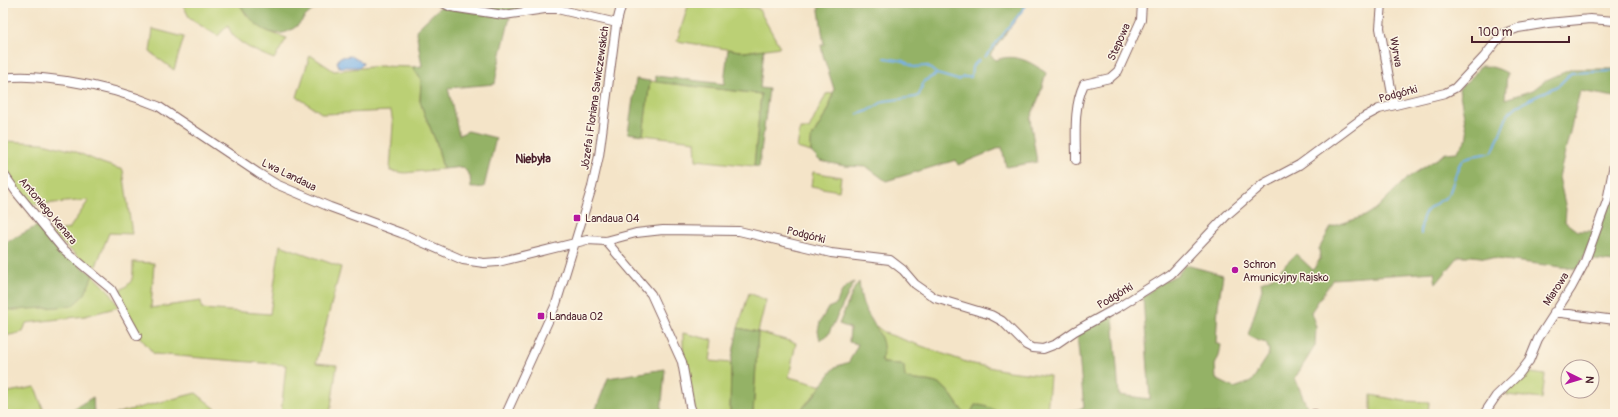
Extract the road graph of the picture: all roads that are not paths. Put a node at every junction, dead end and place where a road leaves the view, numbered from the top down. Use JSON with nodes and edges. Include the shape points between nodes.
{"nodes":[{"id":1,"x":443,"y":3,"type":"edge"},
{"id":2,"x":622,"y":3,"type":"edge"},
{"id":3,"x":1142,"y":3,"type":"edge"},
{"id":4,"x":1382,"y":3,"type":"edge"},
{"id":5,"x":1615,"y":21,"type":"edge"},
{"id":6,"x":617,"y":23,"type":"junction"},
{"id":7,"x":3,"y":78,"type":"edge"},
{"id":8,"x":1394,"y":105,"type":"junction"},
{"id":9,"x":1615,"y":159,"type":"edge"},
{"id":10,"x":1076,"y":160,"type":"dead end"},
{"id":11,"x":3,"y":173,"type":"edge"},
{"id":12,"x":606,"y":241,"type":"junction"},
{"id":13,"x":575,"y":243,"type":"junction"},
{"id":14,"x":1554,"y":312,"type":"junction"},
{"id":15,"x":1615,"y":320,"type":"edge"},
{"id":16,"x":136,"y":336,"type":"dead end"},
{"id":17,"x":506,"y":414,"type":"edge"},
{"id":18,"x":693,"y":414,"type":"edge"},
{"id":19,"x":1484,"y":414,"type":"edge"}],
"edges":[{"from":1,"to":6,"type":"street","via":[[451,7],[504,15],[557,9]]},
{"from":2,"to":6,"type":"street","name":"Józefa i Floriana Sawiczewskich"},
{"from":3,"to":10,"type":"street","name":"Stepowa","via":[[1141,20],[1118,71],[1110,78],[1084,84],[1079,94]]},
{"from":4,"to":8,"type":"street","name":"Wyrwa","via":[[1380,28]]},
{"from":5,"to":8,"type":"street","name":"Podgórki","via":[[1548,23],[1518,28],[1502,34],[1455,88],[1445,93]]},
{"from":6,"to":13,"type":"street","name":"Józefa i Floriana Sawiczewskich","via":[[599,156]]},
{"from":7,"to":13,"type":"street","name":"Lwa Landaua","via":[[34,76],[106,88],[158,106],[276,184],[463,260],[498,262]]},
{"from":8,"to":12,"type":"street","name":"Podgórki","via":[[1364,117],[1299,165],[1263,184],[1227,215],[1171,274],[1122,306],[1043,349],[1026,345],[1002,321],[991,315],[935,298],[915,284],[890,260],[831,253],[739,231],[663,230],[636,233]]},
{"from":9,"to":14,"type":"street","name":"Miarowa","via":[[1607,201],[1584,264]]},
{"from":11,"to":16,"type":"street","name":"Antoniego Kenara","via":[[62,248],[111,289]]},
{"from":12,"to":13,"type":"street","name":"Podgórki","via":[[588,240]]},
{"from":12,"to":18,"type":"street","via":[[651,294],[682,362]]},
{"from":13,"to":17,"type":"street","name":"Józefa i Floriana Sawiczewskich","via":[[556,304]]},
{"from":14,"to":15,"type":"street"},
{"from":14,"to":19,"type":"street","name":"Miarowa","via":[[1529,361],[1520,374],[1496,396]]}]}
